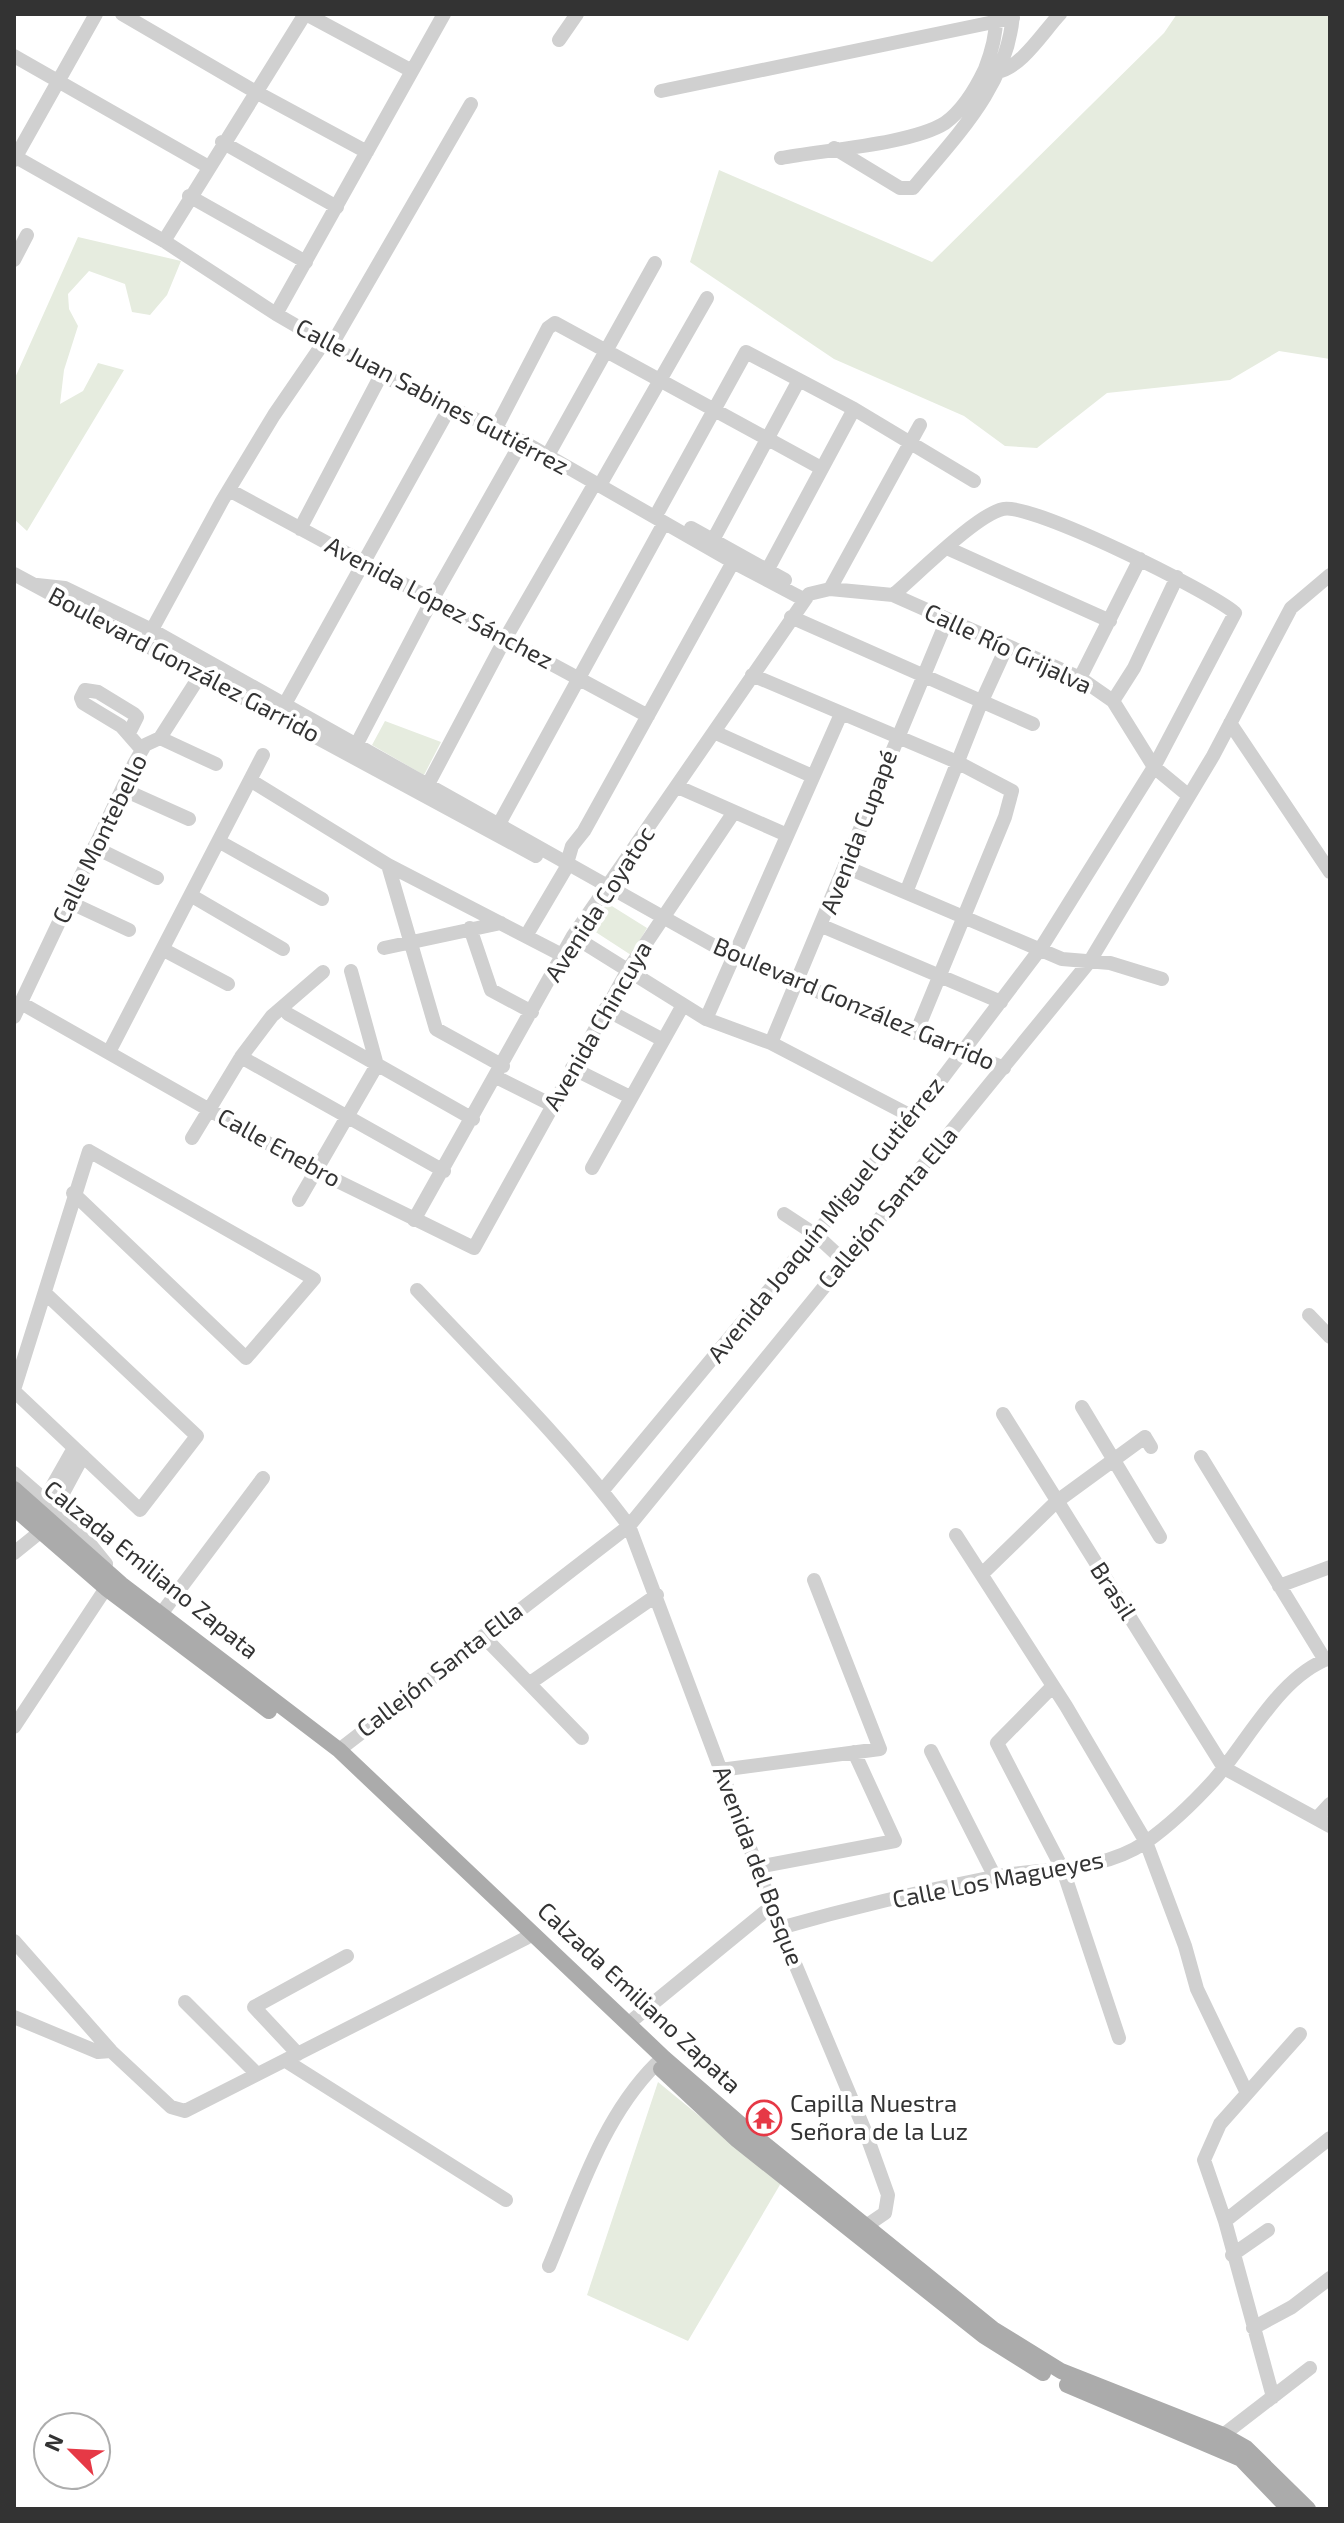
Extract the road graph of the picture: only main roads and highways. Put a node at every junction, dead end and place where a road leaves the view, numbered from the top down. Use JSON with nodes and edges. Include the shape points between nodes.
{"nodes":[{"id":1,"x":14,"y":1489,"type":"edge"},
{"id":2,"x":14,"y":1508,"type":"edge"},
{"id":3,"x":114,"y":1586,"type":"junction"},
{"id":4,"x":367,"y":1782,"type":"junction"},
{"id":5,"x":547,"y":1952,"type":"junction"},
{"id":6,"x":862,"y":2229,"type":"junction"},
{"id":7,"x":1289,"y":2509,"type":"edge"},
{"id":8,"x":1308,"y":2509,"type":"edge"}],
"edges":[{"from":1,"to":3,"type":"main road","name":"Calzada Emiliano Zapata"},
{"from":2,"to":3,"type":"main road","name":"Calzada Emiliano Zapata"},
{"from":3,"to":4,"type":"main road","name":"Calzada Emiliano Zapata"},
{"from":3,"to":4,"type":"main road","name":"Calzada Emiliano Zapata","via":[[161,1614],[339,1750]]},
{"from":4,"to":5,"type":"main road","name":"Calzada Emiliano Zapata"},
{"from":4,"to":5,"type":"main road","name":"Calzada Emiliano Zapata","via":[[526,1938]]},
{"from":5,"to":6,"type":"main road","name":"Calzada Emiliano Zapata"},
{"from":5,"to":6,"type":"main road","name":"Calzada Emiliano Zapata","via":[[736,2139]]},
{"from":6,"to":7,"type":"main road","name":"Calzada Emiliano Zapata","via":[[1011,2357],[1094,2399],[1241,2459]]},
{"from":6,"to":8,"type":"main road","name":"Calzada Emiliano Zapata","via":[[1017,2346],[1099,2388],[1246,2448]]}]}
